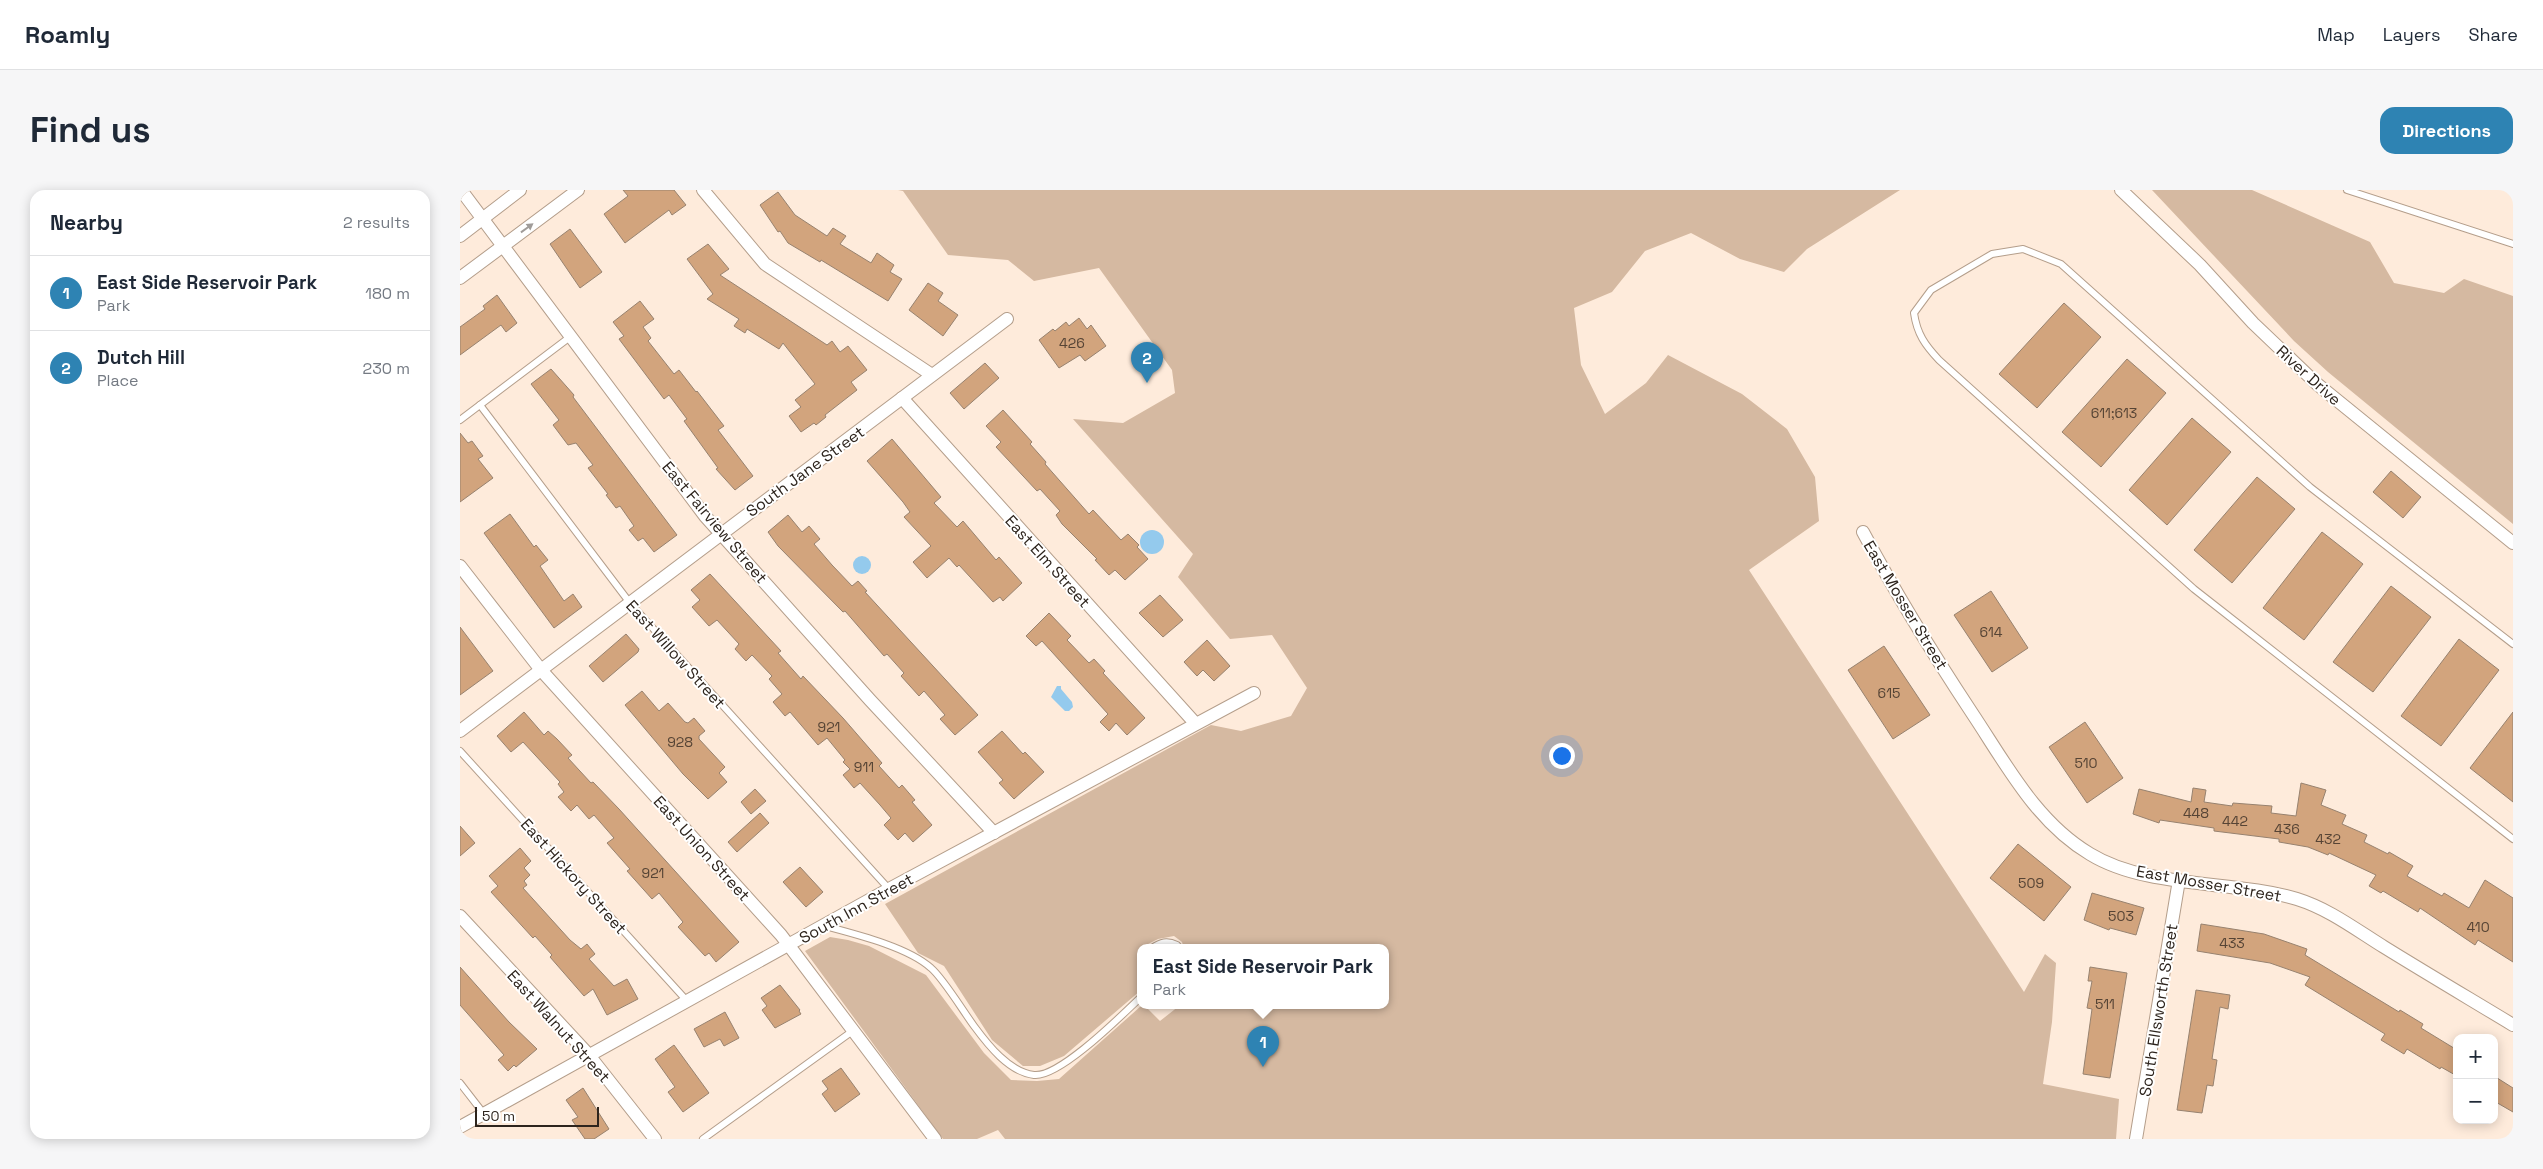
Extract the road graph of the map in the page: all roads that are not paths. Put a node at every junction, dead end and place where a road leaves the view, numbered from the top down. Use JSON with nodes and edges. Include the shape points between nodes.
{"nodes":[{"id":1,"x":462,"y":190,"type":"edge"},
{"id":2,"x":520,"y":190,"type":"edge"},
{"id":3,"x":578,"y":190,"type":"edge"},
{"id":4,"x":703,"y":190,"type":"edge"},
{"id":5,"x":2121,"y":190,"type":"edge"},
{"id":6,"x":2347,"y":190,"type":"edge"},
{"id":7,"x":484,"y":218,"type":"junction"},
{"id":8,"x":460,"y":236,"type":"edge"},
{"id":9,"x":2513,"y":244,"type":"edge"},
{"id":10,"x":503,"y":245,"type":"junction"},
{"id":11,"x":460,"y":278,"type":"edge"},
{"id":12,"x":1008,"y":319,"type":"dead end"},
{"id":13,"x":570,"y":337,"type":"junction"},
{"id":14,"x":932,"y":375,"type":"junction"},
{"id":15,"x":902,"y":398,"type":"junction"},
{"id":16,"x":480,"y":405,"type":"junction"},
{"id":17,"x":460,"y":420,"type":"edge"},
{"id":18,"x":1863,"y":532,"type":"dead end"},
{"id":19,"x":720,"y":533,"type":"junction"},
{"id":20,"x":2513,"y":543,"type":"edge"},
{"id":21,"x":460,"y":566,"type":"edge"},
{"id":22,"x":630,"y":603,"type":"junction"},
{"id":23,"x":2513,"y":644,"type":"edge"},
{"id":24,"x":541,"y":670,"type":"junction"},
{"id":25,"x":1254,"y":693,"type":"dead end"},
{"id":26,"x":1195,"y":723,"type":"junction"},
{"id":27,"x":460,"y":731,"type":"edge"},
{"id":28,"x":460,"y":750,"type":"edge"},
{"id":29,"x":994,"y":833,"type":"junction"},
{"id":30,"x":2513,"y":839,"type":"edge"},
{"id":31,"x":2179,"y":880,"type":"junction"},
{"id":32,"x":889,"y":889,"type":"junction"},
{"id":33,"x":460,"y":916,"type":"edge"},
{"id":34,"x":824,"y":925,"type":"junction"},
{"id":35,"x":1158,"y":944,"type":"edge"},
{"id":36,"x":1175,"y":944,"type":"edge"},
{"id":37,"x":789,"y":945,"type":"junction"},
{"id":38,"x":1137,"y":1001,"type":"edge"},
{"id":39,"x":688,"y":1002,"type":"junction"},
{"id":40,"x":2513,"y":1025,"type":"edge"},
{"id":41,"x":854,"y":1030,"type":"junction"},
{"id":42,"x":588,"y":1054,"type":"junction"},
{"id":43,"x":460,"y":1083,"type":"edge"},
{"id":44,"x":484,"y":1114,"type":"junction"},
{"id":45,"x":460,"y":1126,"type":"edge"},
{"id":46,"x":655,"y":1139,"type":"edge"},
{"id":47,"x":703,"y":1139,"type":"edge"},
{"id":48,"x":935,"y":1139,"type":"edge"},
{"id":49,"x":2136,"y":1139,"type":"edge"}],
"edges":[{"from":1,"to":7,"type":"street","name":"East Fairview Street"},
{"from":2,"to":7,"type":"street"},
{"from":10,"to":3,"type":"street","one_way":true},
{"from":4,"to":14,"type":"street","via":[[765,264]]},
{"from":5,"to":20,"type":"street","name":"River Drive","via":[[2317,384]]},
{"from":6,"to":9,"type":"lane"},
{"from":7,"to":8,"type":"street"},
{"from":7,"to":10,"type":"street","name":"East Fairview Street"},
{"from":10,"to":11,"type":"street"},
{"from":10,"to":13,"type":"street","name":"East Fairview Street"},
{"from":12,"to":14,"type":"street","name":"South Jane Street"},
{"from":13,"to":16,"type":"lane"},
{"from":13,"to":19,"type":"street","name":"East Fairview Street"},
{"from":14,"to":15,"type":"street","name":"South Jane Street"},
{"from":15,"to":19,"type":"street","name":"South Jane Street","via":[[834,452]]},
{"from":15,"to":26,"type":"street","name":"East Elm Street"},
{"from":16,"to":17,"type":"lane"},
{"from":16,"to":22,"type":"lane","name":"East Willow Street"},
{"from":18,"to":31,"type":"street","name":"East Mosser Street","via":[[1927,643],[2009,769],[2050,823],[2091,855],[2123,868]]},
{"from":19,"to":22,"type":"street","name":"South Jane Street"},
{"from":19,"to":29,"type":"street","name":"East Fairview Street"},
{"from":21,"to":24,"type":"street","name":"East Union Street"},
{"from":22,"to":24,"type":"street","name":"South Jane Street"},
{"from":22,"to":32,"type":"lane","name":"East Willow Street"},
{"from":23,"to":30,"type":"lane","via":[[2310,487],[2061,264],[2023,249],[1992,254],[1931,290],[1914,313],[1916,328],[1924,344],[1939,360],[2194,589]]},
{"from":24,"to":27,"type":"street","name":"South Jane Street"},
{"from":24,"to":37,"type":"street","name":"East Union Street"},
{"from":25,"to":26,"type":"street","name":"South Inn Street"},
{"from":26,"to":29,"type":"street","name":"South Inn Street"},
{"from":28,"to":39,"type":"lane","name":"East Hickory Street"},
{"from":29,"to":32,"type":"street","name":"South Inn Street"},
{"from":31,"to":40,"type":"street","name":"East Mosser Street","via":[[2275,894],[2321,908]]},
{"from":31,"to":49,"type":"street","name":"South Ellsworth Street"},
{"from":32,"to":34,"type":"street","name":"South Inn Street"},
{"from":33,"to":42,"type":"street","name":"East Walnut Street"},
{"from":34,"to":37,"type":"street","name":"South Inn Street"},
{"from":34,"to":38,"type":"lane","via":[[908,954],[931,968],[990,1048],[1021,1072],[1035,1076],[1046,1074],[1065,1062]]},
{"from":35,"to":36,"type":"lane","via":[[1170,941]]},
{"from":37,"to":39,"type":"street","name":"South Inn Street"},
{"from":37,"to":41,"type":"street","name":"East Union Street"},
{"from":39,"to":42,"type":"street","name":"South Inn Street"},
{"from":41,"to":47,"type":"lane"},
{"from":41,"to":48,"type":"street","name":"East Union Street"},
{"from":42,"to":44,"type":"street","name":"South Inn Street"},
{"from":42,"to":46,"type":"street","name":"East Walnut Street"},
{"from":43,"to":44,"type":"lane"},
{"from":44,"to":45,"type":"street","name":"South Inn Street"}]}
